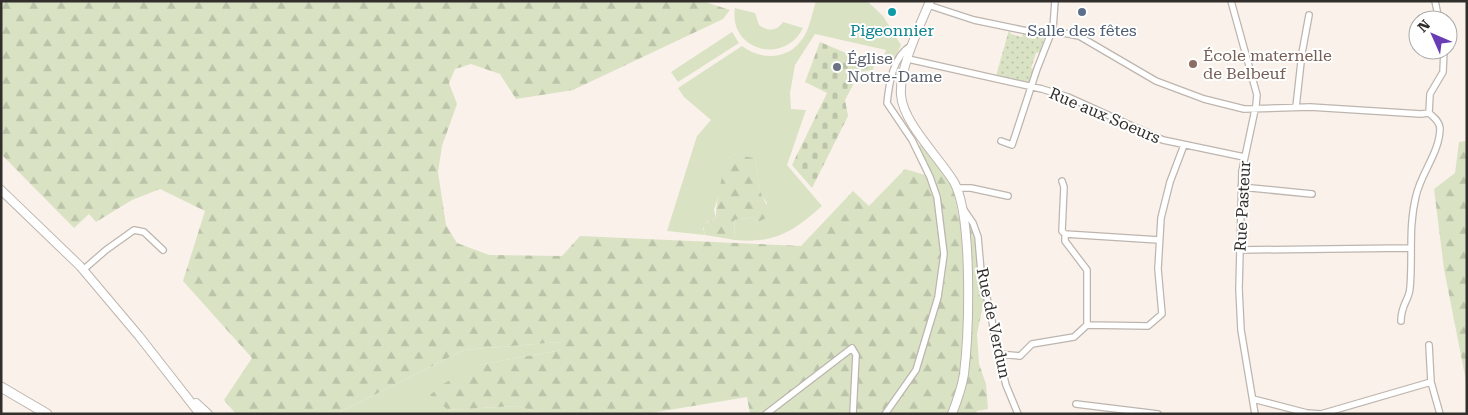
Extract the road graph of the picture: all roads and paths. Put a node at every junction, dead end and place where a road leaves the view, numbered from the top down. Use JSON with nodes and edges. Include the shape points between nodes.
{"nodes":[{"id":1,"x":1055,"y":1,"type":"edge"},
{"id":2,"x":1231,"y":1,"type":"edge"},
{"id":3,"x":929,"y":3,"type":"edge"},
{"id":4,"x":1309,"y":15,"type":"dead end"},
{"id":5,"x":1052,"y":32,"type":"junction"},
{"id":6,"x":913,"y":45,"type":"junction"},
{"id":7,"x":908,"y":60,"type":"junction"},
{"id":8,"x":1444,"y":60,"type":"edge"},
{"id":9,"x":1032,"y":86,"type":"junction"},
{"id":10,"x":1256,"y":108,"type":"junction"},
{"id":11,"x":1296,"y":108,"type":"junction"},
{"id":12,"x":1429,"y":113,"type":"junction"},
{"id":13,"x":1001,"y":142,"type":"dead end"},
{"id":14,"x":1184,"y":145,"type":"junction"},
{"id":15,"x":1244,"y":157,"type":"junction"},
{"id":16,"x":1062,"y":181,"type":"dead end"},
{"id":17,"x":1241,"y":187,"type":"junction"},
{"id":18,"x":956,"y":188,"type":"junction"},
{"id":19,"x":1,"y":190,"type":"edge"},
{"id":20,"x":1312,"y":194,"type":"dead end"},
{"id":21,"x":1008,"y":196,"type":"dead end"},
{"id":22,"x":961,"y":205,"type":"junction"},
{"id":23,"x":1065,"y":234,"type":"junction"},
{"id":24,"x":1159,"y":240,"type":"junction"},
{"id":25,"x":1409,"y":248,"type":"junction"},
{"id":26,"x":163,"y":250,"type":"dead end"},
{"id":27,"x":1239,"y":250,"type":"junction"},
{"id":28,"x":83,"y":270,"type":"junction"},
{"id":29,"x":1401,"y":321,"type":"dead end"},
{"id":30,"x":1087,"y":325,"type":"junction"},
{"id":31,"x":1429,"y":345,"type":"dead end"},
{"id":32,"x":998,"y":354,"type":"junction"},
{"id":33,"x":1431,"y":382,"type":"junction"},
{"id":34,"x":1,"y":387,"type":"edge"},
{"id":35,"x":186,"y":394,"type":"junction"},
{"id":36,"x":1253,"y":399,"type":"junction"},
{"id":37,"x":1076,"y":404,"type":"dead end"},
{"id":38,"x":1137,"y":412,"type":"edge"},
{"id":39,"x":46,"y":414,"type":"edge"},
{"id":40,"x":200,"y":414,"type":"edge"},
{"id":41,"x":208,"y":414,"type":"edge"},
{"id":42,"x":766,"y":414,"type":"edge"},
{"id":43,"x":853,"y":414,"type":"edge"},
{"id":44,"x":885,"y":414,"type":"edge"},
{"id":45,"x":952,"y":414,"type":"edge"},
{"id":46,"x":1018,"y":414,"type":"edge"},
{"id":47,"x":1158,"y":414,"type":"edge"},
{"id":48,"x":1255,"y":414,"type":"edge"},
{"id":49,"x":1440,"y":414,"type":"edge"}],
"edges":[{"from":1,"to":5,"type":"street"},
{"from":2,"to":10,"type":"street","name":"Rue Pasteur","via":[[1255,86]]},
{"from":3,"to":5,"type":"street","via":[[983,21],[1032,32]]},
{"from":3,"to":6,"type":"main road"},
{"from":4,"to":11,"type":"street"},
{"from":5,"to":9,"type":"street"},
{"from":5,"to":10,"type":"street","via":[[1079,36],[1170,87],[1243,109]]},
{"from":6,"to":7,"type":"main road"},
{"from":6,"to":44,"type":"street","via":[[902,53],[892,73],[887,103],[912,140],[937,196],[943,268],[933,318],[916,370]]},
{"from":7,"to":9,"type":"street","name":"Rue aux Soeurs"},
{"from":7,"to":18,"type":"main road","via":[[901,88],[905,110]]},
{"from":8,"to":12,"type":"street","via":[[1443,72],[1430,94]]},
{"from":9,"to":13,"type":"street","via":[[1012,145]]},
{"from":9,"to":14,"type":"street","name":"Rue aux Soeurs","via":[[1068,97],[1163,140]]},
{"from":10,"to":11,"type":"street"},
{"from":10,"to":15,"type":"street","name":"Rue Pasteur"},
{"from":11,"to":12,"type":"street"},
{"from":12,"to":25,"type":"street","via":[[1440,126],[1432,158],[1416,196]]},
{"from":14,"to":15,"type":"street","name":"Rue aux Soeurs"},
{"from":14,"to":24,"type":"street","via":[[1164,201]]},
{"from":15,"to":17,"type":"street","name":"Rue Pasteur"},
{"from":16,"to":23,"type":"street","via":[[1062,231]]},
{"from":17,"to":20,"type":"street"},
{"from":17,"to":27,"type":"street","name":"Rue Pasteur"},
{"from":18,"to":21,"type":"street"},
{"from":18,"to":22,"type":"main road"},
{"from":19,"to":28,"type":"main road"},
{"from":22,"to":32,"type":"street","name":"Rue de Verdun","via":[[978,237],[982,282]]},
{"from":22,"to":45,"type":"main road","via":[[967,270],[964,375]]},
{"from":23,"to":24,"type":"street"},
{"from":23,"to":30,"type":"street","via":[[1065,242],[1087,270]]},
{"from":24,"to":30,"type":"street","via":[[1158,269],[1163,307],[1160,317],[1148,326]]},
{"from":25,"to":27,"type":"street"},
{"from":25,"to":29,"type":"street","via":[[1410,288],[1401,310]]},
{"from":26,"to":28,"type":"street","via":[[138,229]]},
{"from":27,"to":36,"type":"street","name":"Rue Pasteur","via":[[1241,330]]},
{"from":28,"to":35,"type":"main road"},
{"from":30,"to":32,"type":"street","via":[[1074,337],[1032,344],[1020,356]]},
{"from":31,"to":33,"type":"street"},
{"from":32,"to":46,"type":"street","name":"Rue de Verdun"},
{"from":33,"to":36,"type":"street","via":[[1321,414]]},
{"from":33,"to":49,"type":"street"},
{"from":34,"to":39,"type":"main road"},
{"from":35,"to":40,"type":"main road"},
{"from":35,"to":41,"type":"main road"},
{"from":36,"to":48,"type":"street","name":"Rue Pasteur"},
{"from":37,"to":38,"type":"street"},
{"from":38,"to":47,"type":"street"},
{"from":42,"to":43,"type":"street","via":[[852,348],[856,355]]}]}
